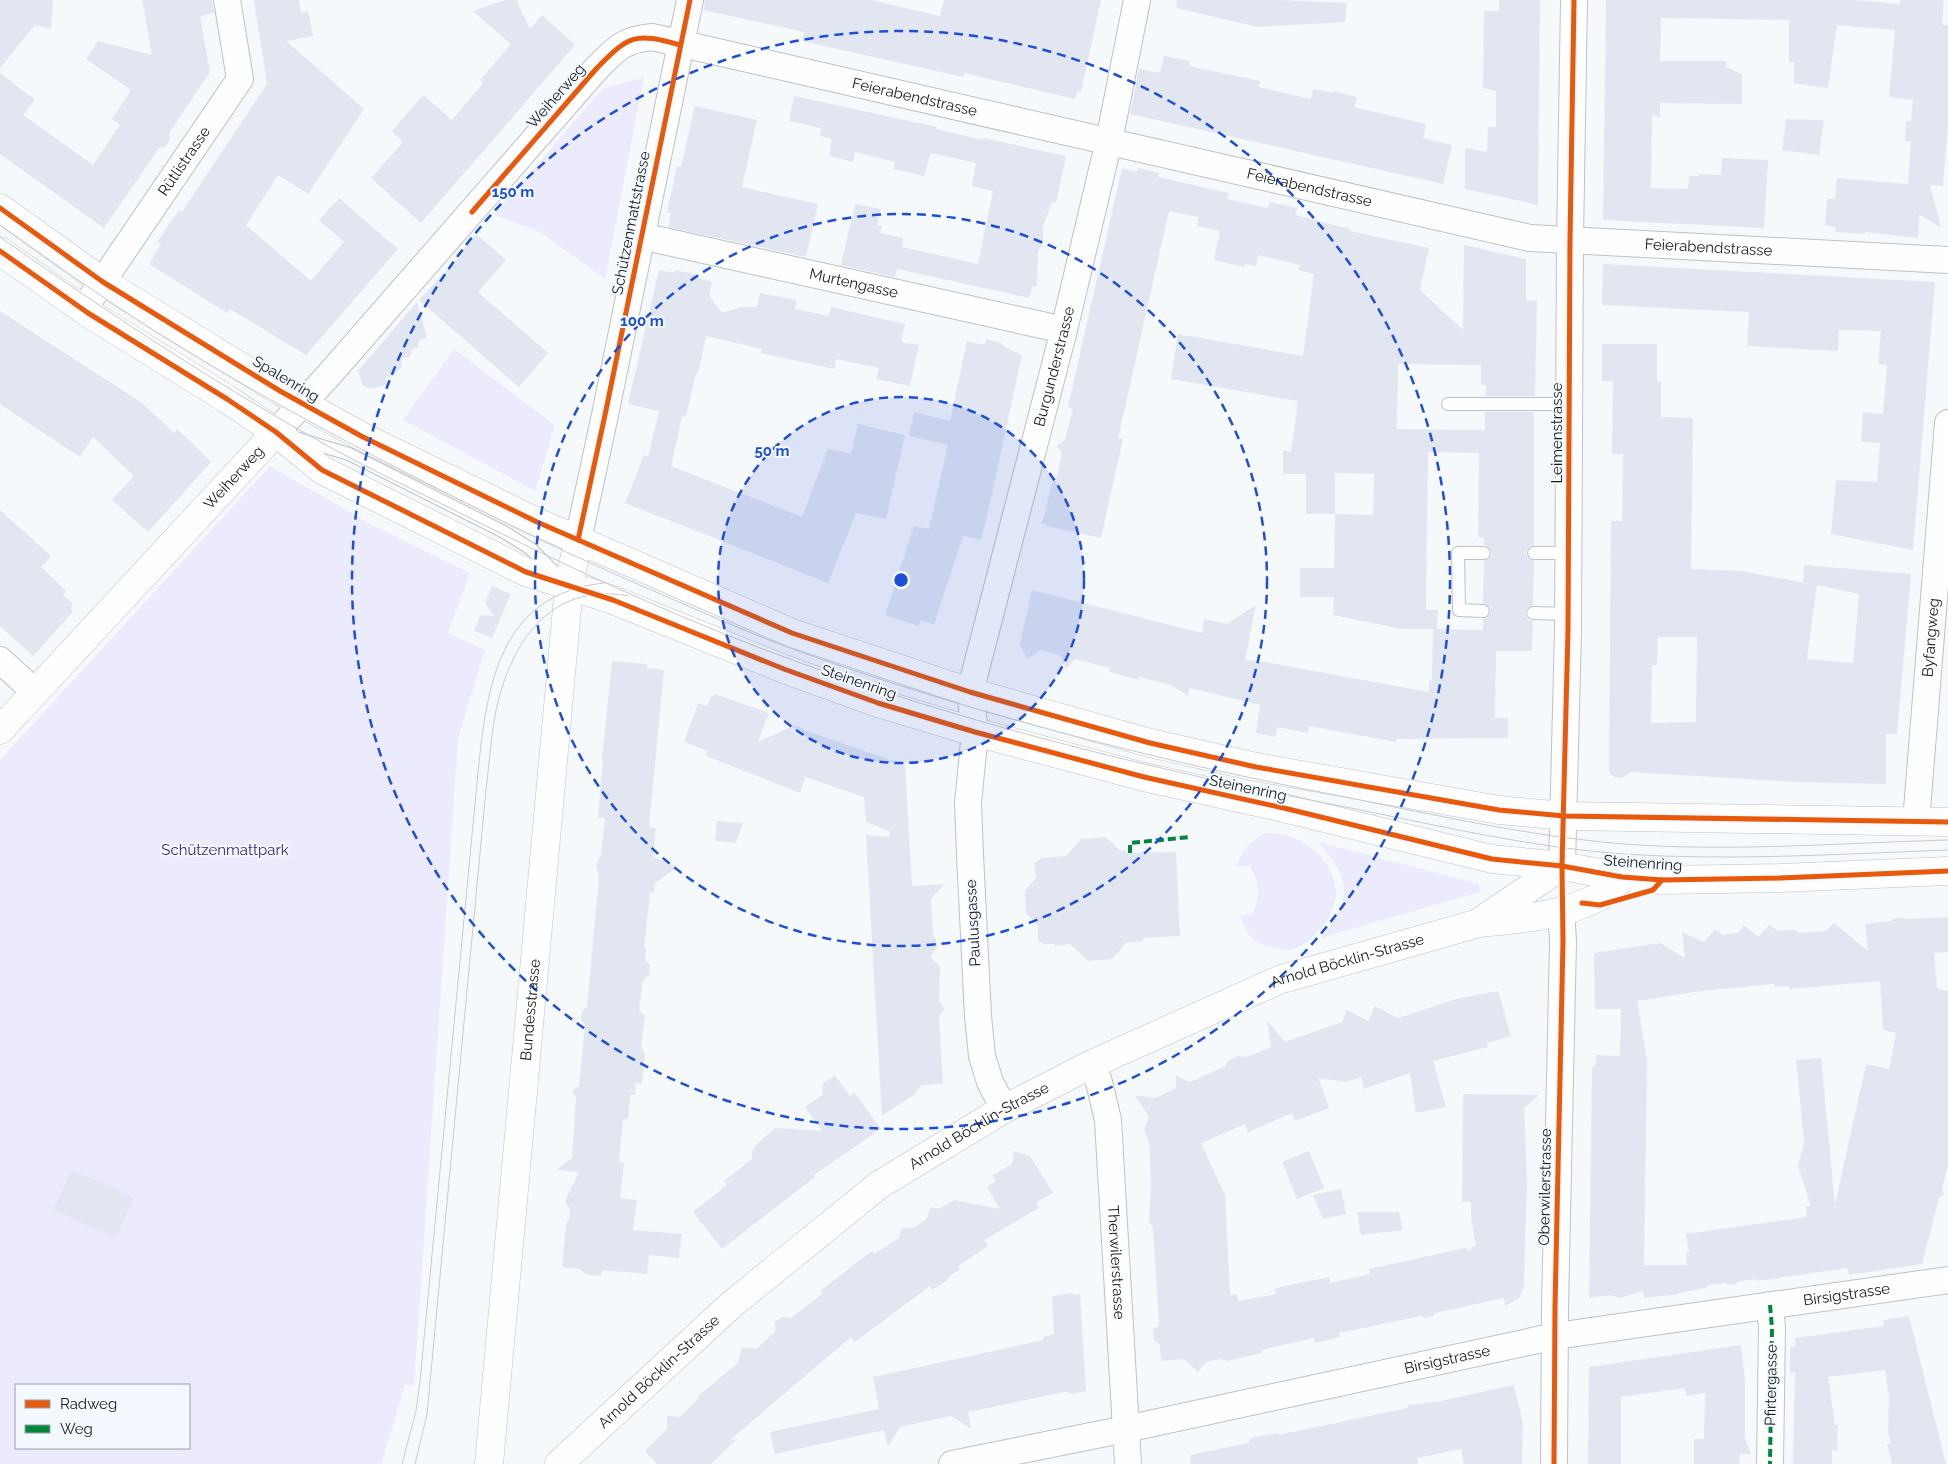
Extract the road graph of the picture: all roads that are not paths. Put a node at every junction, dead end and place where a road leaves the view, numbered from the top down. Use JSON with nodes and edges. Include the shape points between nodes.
{"nodes":[{"id":1,"x":227,"y":0,"type":"edge"},
{"id":2,"x":690,"y":0,"type":"edge"},
{"id":3,"x":1137,"y":0,"type":"edge"},
{"id":4,"x":1574,"y":0,"type":"edge"},
{"id":5,"x":680,"y":45,"type":"junction"},
{"id":6,"x":1110,"y":140,"type":"junction"},
{"id":7,"x":0,"y":208,"type":"edge"},
{"id":8,"x":641,"y":236,"type":"junction"},
{"id":9,"x":1570,"y":240,"type":"junction"},
{"id":10,"x":0,"y":250,"type":"edge"},
{"id":11,"x":1948,"y":260,"type":"edge"},
{"id":12,"x":103,"y":282,"type":"junction"},
{"id":13,"x":83,"y":310,"type":"junction"},
{"id":14,"x":1064,"y":330,"type":"junction"},
{"id":15,"x":302,"y":404,"type":"junction"},
{"id":16,"x":1448,"y":404,"type":"dead end"},
{"id":17,"x":1570,"y":404,"type":"junction"},
{"id":18,"x":1948,"y":423,"type":"edge"},
{"id":19,"x":276,"y":432,"type":"junction"},
{"id":20,"x":576,"y":548,"type":"junction"},
{"id":21,"x":1534,"y":552,"type":"dead end"},
{"id":22,"x":1484,"y":553,"type":"dead end"},
{"id":23,"x":1569,"y":553,"type":"junction"},
{"id":24,"x":569,"y":586,"type":"junction"},
{"id":25,"x":1483,"y":611,"type":"dead end"},
{"id":26,"x":1533,"y":613,"type":"dead end"},
{"id":27,"x":1568,"y":614,"type":"junction"},
{"id":28,"x":0,"y":660,"type":"edge"},
{"id":29,"x":34,"y":692,"type":"junction"},
{"id":30,"x":970,"y":692,"type":"junction"},
{"id":31,"x":0,"y":730,"type":"edge"},
{"id":32,"x":975,"y":732,"type":"junction"},
{"id":33,"x":1564,"y":816,"type":"junction"},
{"id":34,"x":1916,"y":822,"type":"junction"},
{"id":35,"x":1948,"y":822,"type":"edge"},
{"id":36,"x":1562,"y":866,"type":"junction"},
{"id":37,"x":1948,"y":870,"type":"edge"},
{"id":38,"x":1622,"y":876,"type":"junction"},
{"id":39,"x":1561,"y":911,"type":"junction"},
{"id":40,"x":1478,"y":923,"type":"junction"},
{"id":41,"x":1092,"y":1064,"type":"junction"},
{"id":42,"x":1004,"y":1109,"type":"junction"},
{"id":43,"x":1948,"y":1280,"type":"edge"},
{"id":44,"x":1770,"y":1306,"type":"junction"},
{"id":45,"x":1556,"y":1336,"type":"junction"},
{"id":46,"x":1126,"y":1429,"type":"junction"},
{"id":47,"x":489,"y":1464,"type":"edge"},
{"id":48,"x":559,"y":1464,"type":"edge"},
{"id":49,"x":952,"y":1464,"type":"edge"},
{"id":50,"x":1128,"y":1464,"type":"edge"},
{"id":51,"x":1554,"y":1464,"type":"edge"},
{"id":52,"x":1770,"y":1464,"type":"edge"}],
"edges":[{"from":1,"to":12,"type":"street","name":"Rütlistrasse","via":[[240,79]]},
{"from":2,"to":5,"type":"street","name":"Schützenmattstrasse"},
{"from":3,"to":6,"type":"street","name":"Burgunderstrasse"},
{"from":4,"to":9,"type":"street","name":"Leimenstrasse"},
{"from":5,"to":6,"type":"street","name":"Feierabendstrasse"},
{"from":5,"to":8,"type":"street","name":"Schützenmattstrasse"},
{"from":5,"to":15,"type":"street","name":"Weiherweg","via":[[652,37],[633,39],[614,50]]},
{"from":6,"to":9,"type":"street","name":"Feierabendstrasse","via":[[1530,238]]},
{"from":6,"to":14,"type":"street","name":"Burgunderstrasse"},
{"from":7,"to":12,"type":"main road","name":"Spalenring"},
{"from":8,"to":14,"type":"street","name":"Murtengasse"},
{"from":8,"to":20,"type":"street","name":"Schützenmattstrasse"},
{"from":9,"to":11,"type":"street","name":"Feierabendstrasse"},
{"from":9,"to":17,"type":"street","name":"Leimenstrasse"},
{"from":10,"to":13,"type":"main road"},
{"from":12,"to":13,"type":"street","name":"Rütlistrasse"},
{"from":12,"to":15,"type":"main road","name":"Spalenring"},
{"from":13,"to":19,"type":"main road"},
{"from":14,"to":30,"type":"street","name":"Burgunderstrasse"},
{"from":15,"to":19,"type":"street","name":"Weiherweg"},
{"from":15,"to":20,"type":"main road","name":"Spalenring"},
{"from":16,"to":17,"type":"lane"},
{"from":17,"to":23,"type":"street","name":"Leimenstrasse"},
{"from":18,"to":34,"type":"street","name":"Byfangweg"},
{"from":19,"to":24,"type":"main road","via":[[322,470],[526,572]]},
{"from":19,"to":29,"type":"main road","name":"Weiherweg"},
{"from":20,"to":24,"type":"main road","name":"Bundesstrasse"},
{"from":20,"to":30,"type":"main road","name":"Steinenring","via":[[792,633]]},
{"from":21,"to":23,"type":"lane"},
{"from":22,"to":25,"type":"lane","via":[[1458,553],[1458,610]]},
{"from":23,"to":27,"type":"street","name":"Leimenstrasse"},
{"from":24,"to":32,"type":"main road","name":"Steinenring","via":[[878,703]]},
{"from":24,"to":47,"type":"main road","name":"Bundesstrasse"},
{"from":26,"to":27,"type":"lane"},
{"from":27,"to":33,"type":"street","name":"Leimenstrasse"},
{"from":28,"to":29,"type":"street"},
{"from":29,"to":31,"type":"main road","name":"Weiherweg"},
{"from":30,"to":32,"type":"street","name":"Burgunderstrasse"},
{"from":30,"to":33,"type":"main road","name":"Steinenring","via":[[1150,743],[1256,766],[1499,810]]},
{"from":32,"to":36,"type":"main road","name":"Steinenring","via":[[1144,777],[1479,856]]},
{"from":32,"to":42,"type":"street","name":"Paulusgasse","via":[[968,803],[978,1016],[982,1056],[990,1082]]},
{"from":33,"to":34,"type":"main road","name":"Steinenring"},
{"from":33,"to":36,"type":"street","name":"Leimenstrasse"},
{"from":34,"to":35,"type":"main road","name":"Steinenring"},
{"from":36,"to":38,"type":"main road","name":"Steinenring"},
{"from":36,"to":40,"type":"main road","name":"Arnold Böcklin-Strasse"},
{"from":37,"to":38,"type":"main road","name":"Steinenring","via":[[1662,880]]},
{"from":38,"to":39,"type":"main road","name":"Arnold Böcklin-Strasse","via":[[1600,896]]},
{"from":39,"to":40,"type":"main road","name":"Arnold Böcklin-Strasse"},
{"from":39,"to":45,"type":"street","name":"Oberwilerstrasse"},
{"from":40,"to":41,"type":"main road","name":"Arnold Böcklin-Strasse","via":[[1279,980]]},
{"from":41,"to":42,"type":"main road","name":"Arnold Böcklin-Strasse"},
{"from":41,"to":46,"type":"street","name":"Therwilerstrasse","via":[[1108,1120]]},
{"from":42,"to":48,"type":"main road","name":"Arnold Böcklin-Strasse","via":[[879,1185],[731,1305]]},
{"from":43,"to":44,"type":"street","name":"Birsigstrasse"},
{"from":44,"to":45,"type":"street","name":"Birsigstrasse"},
{"from":44,"to":52,"type":"street","name":"Pfirtergasse"},
{"from":45,"to":46,"type":"street","name":"Birsigstrasse"},
{"from":45,"to":51,"type":"street","name":"Oberwilerstrasse"},
{"from":46,"to":49,"type":"street","name":"Birsigstrasse"},
{"from":46,"to":50,"type":"street","name":"Therwilerstrasse"}]}
